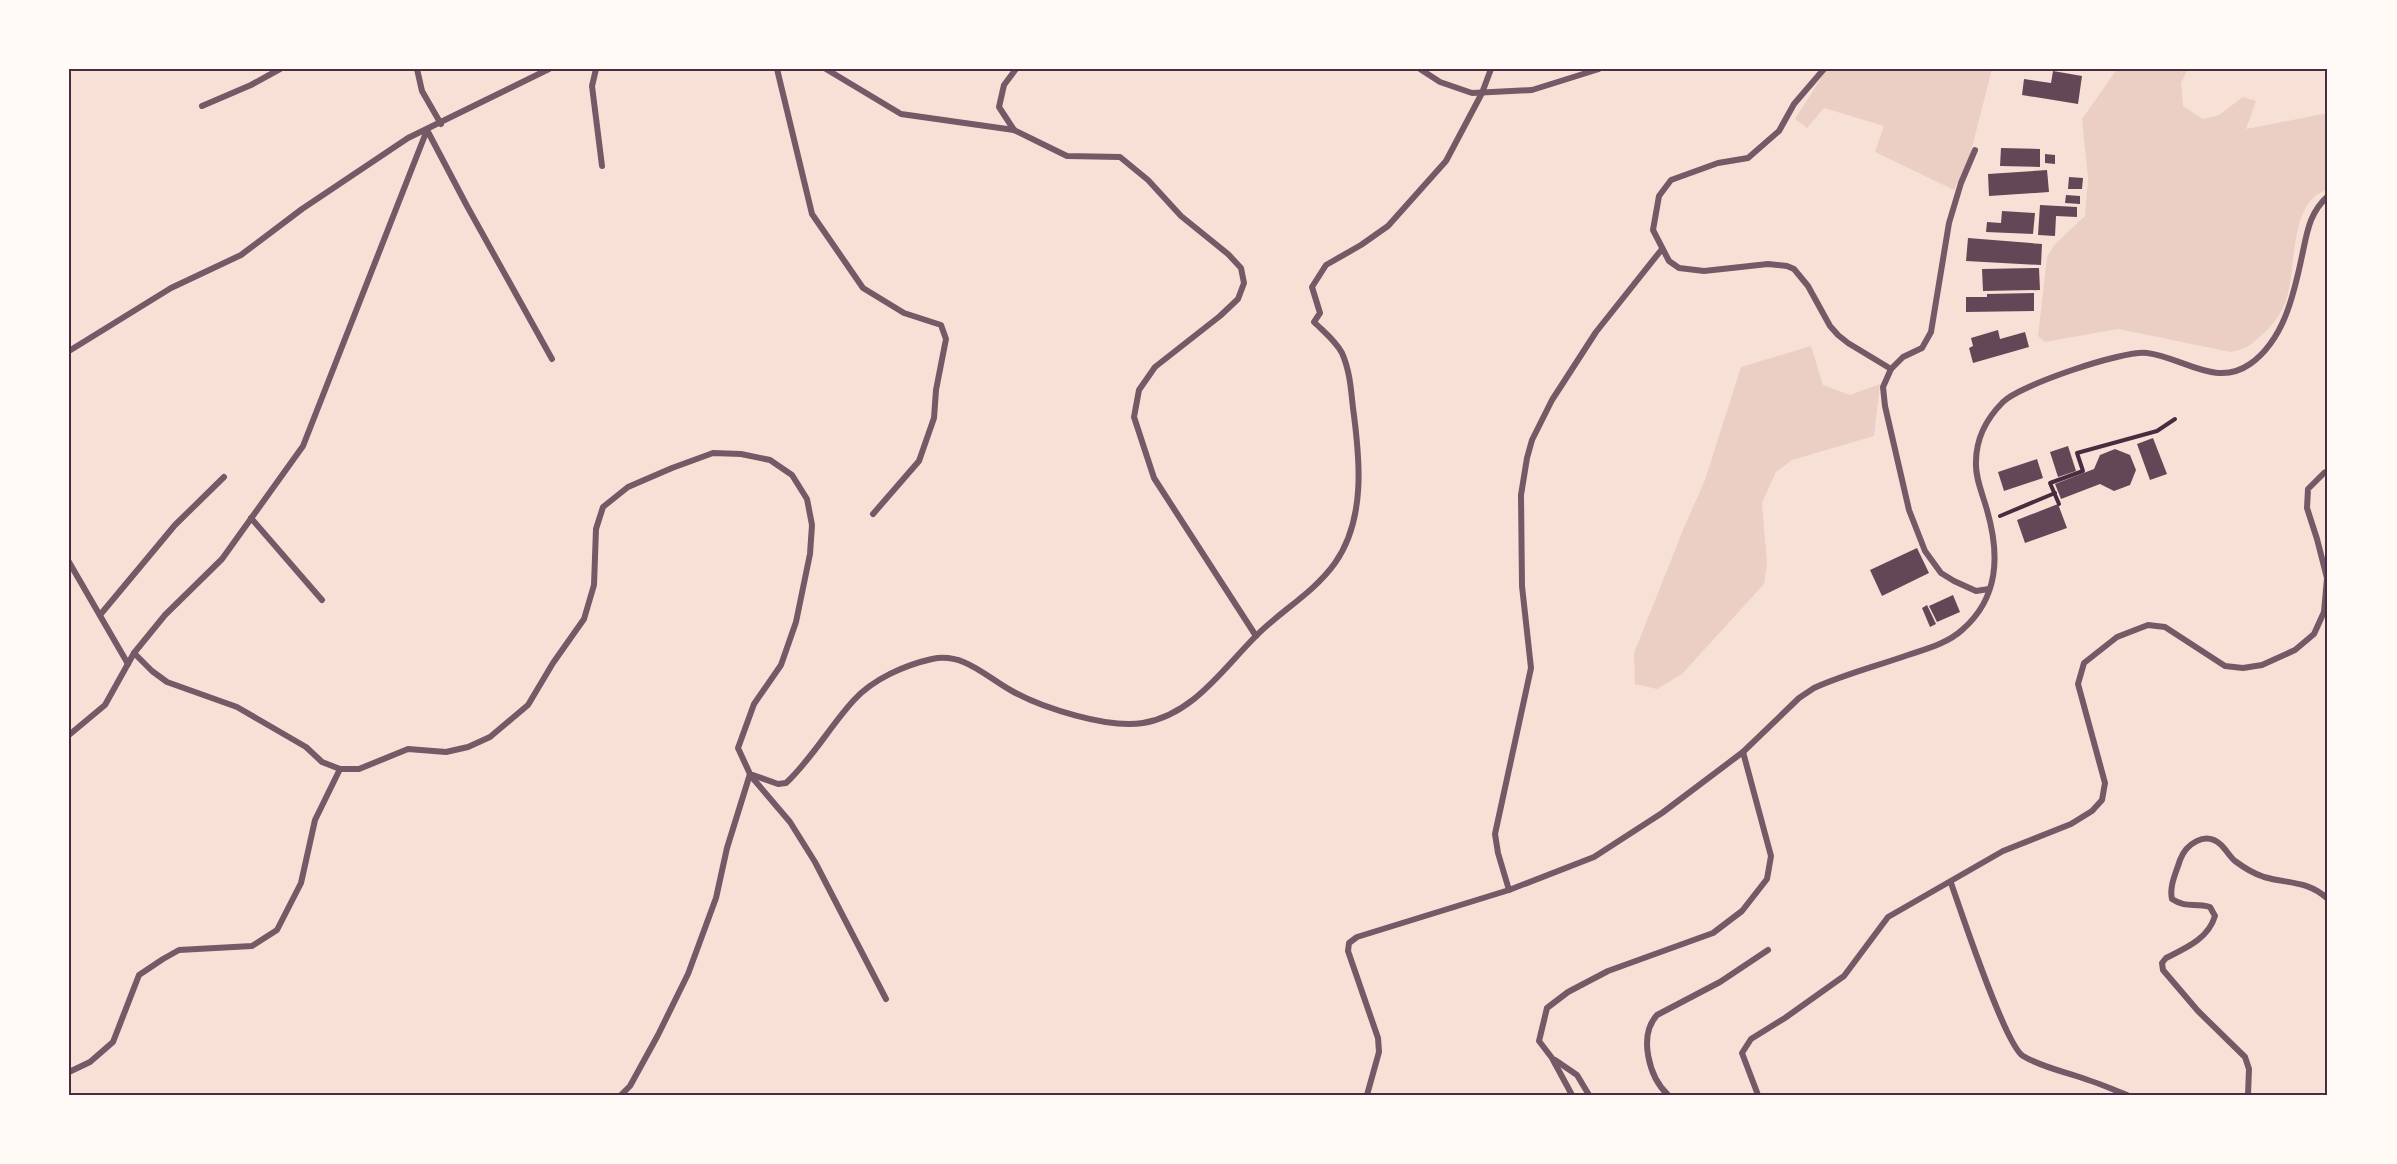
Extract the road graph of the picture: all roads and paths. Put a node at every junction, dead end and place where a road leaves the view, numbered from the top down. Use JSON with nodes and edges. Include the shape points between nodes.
{"nodes":[{"id":1,"x":417,"y":69,"type":"edge"},
{"id":2,"x":549,"y":69,"type":"edge"},
{"id":3,"x":596,"y":69,"type":"edge"},
{"id":4,"x":777,"y":69,"type":"edge"},
{"id":5,"x":826,"y":69,"type":"edge"},
{"id":6,"x":1016,"y":69,"type":"edge"},
{"id":7,"x":1420,"y":69,"type":"edge"},
{"id":8,"x":1491,"y":69,"type":"edge"},
{"id":9,"x":1599,"y":69,"type":"edge"},
{"id":10,"x":1824,"y":69,"type":"edge"},
{"id":11,"x":276,"y":70,"type":"edge"},
{"id":12,"x":1482,"y":93,"type":"junction"},
{"id":13,"x":202,"y":106,"type":"dead end"},
{"id":14,"x":441,"y":124,"type":"junction"},
{"id":15,"x":427,"y":130,"type":"junction"},
{"id":16,"x":1014,"y":130,"type":"junction"},
{"id":17,"x":1975,"y":150,"type":"dead end"},
{"id":18,"x":602,"y":166,"type":"dead end"},
{"id":19,"x":2328,"y":196,"type":"edge"},
{"id":20,"x":1662,"y":249,"type":"junction"},
{"id":21,"x":69,"y":351,"type":"edge"},
{"id":22,"x":552,"y":359,"type":"dead end"},
{"id":23,"x":1891,"y":369,"type":"junction"},
{"id":24,"x":2175,"y":419,"type":"dead end"},
{"id":25,"x":2328,"y":471,"type":"edge"},
{"id":26,"x":224,"y":477,"type":"dead end"},
{"id":27,"x":2055,"y":493,"type":"junction"},
{"id":28,"x":2059,"y":504,"type":"dead end"},
{"id":29,"x":873,"y":514,"type":"dead end"},
{"id":30,"x":251,"y":518,"type":"junction"},
{"id":31,"x":1990,"y":520,"type":"junction"},
{"id":32,"x":69,"y":562,"type":"edge"},
{"id":33,"x":1989,"y":589,"type":"junction"},
{"id":34,"x":322,"y":600,"type":"dead end"},
{"id":35,"x":100,"y":615,"type":"junction"},
{"id":36,"x":1256,"y":636,"type":"junction"},
{"id":37,"x":134,"y":653,"type":"junction"},
{"id":38,"x":128,"y":664,"type":"junction"},
{"id":39,"x":69,"y":735,"type":"edge"},
{"id":40,"x":1743,"y":752,"type":"junction"},
{"id":41,"x":340,"y":769,"type":"junction"},
{"id":42,"x":750,"y":774,"type":"junction"},
{"id":43,"x":1951,"y":883,"type":"junction"},
{"id":44,"x":1509,"y":890,"type":"junction"},
{"id":45,"x":2328,"y":899,"type":"edge"},
{"id":46,"x":1768,"y":950,"type":"dead end"},
{"id":47,"x":886,"y":999,"type":"dead end"},
{"id":48,"x":1552,"y":1058,"type":"junction"},
{"id":49,"x":69,"y":1072,"type":"edge"},
{"id":50,"x":621,"y":1095,"type":"edge"},
{"id":51,"x":1367,"y":1095,"type":"edge"},
{"id":52,"x":1572,"y":1095,"type":"edge"},
{"id":53,"x":1589,"y":1095,"type":"edge"},
{"id":54,"x":1668,"y":1095,"type":"edge"},
{"id":55,"x":1758,"y":1095,"type":"edge"},
{"id":56,"x":2127,"y":1095,"type":"edge"},
{"id":57,"x":2248,"y":1095,"type":"edge"}],
"edges":[{"from":1,"to":14,"type":"street","via":[[422,91]]},
{"from":2,"to":14,"type":"street"},
{"from":3,"to":18,"type":"street","via":[[592,86]]},
{"from":4,"to":29,"type":"street","via":[[812,214],[863,288],[904,313],[941,325],[946,339],[934,418],[919,460]]},
{"from":5,"to":16,"type":"street","via":[[901,114]]},
{"from":6,"to":16,"type":"street","via":[[1004,85],[999,108]]},
{"from":7,"to":12,"type":"street","via":[[1440,82]]},
{"from":8,"to":12,"type":"street"},
{"from":9,"to":12,"type":"street","via":[[1532,90]]},
{"from":10,"to":20,"type":"street","via":[[1794,104],[1779,131],[1748,158],[1718,163],[1671,180],[1659,196],[1653,230]]},
{"from":11,"to":13,"type":"street"},
{"from":12,"to":36,"type":"street","via":[[1446,161],[1416,196],[1388,226],[1326,265],[1312,287],[1320,313],[1314,322],[1335,342],[1348,370],[1358,449],[1356,513],[1347,541],[1320,582]]},
{"from":14,"to":15,"type":"street"},
{"from":15,"to":21,"type":"street","via":[[408,138],[321,196],[241,255],[171,288]]},
{"from":15,"to":22,"type":"street"},
{"from":15,"to":30,"type":"street","via":[[303,446]]},
{"from":16,"to":36,"type":"street","via":[[1067,156],[1120,157],[1240,268],[1244,283],[1238,298],[1155,367],[1139,390],[1134,417],[1154,478]]},
{"from":17,"to":23,"type":"street","via":[[1949,223],[1931,332],[1922,348],[1903,357]]},
{"from":19,"to":31,"type":"street","via":[[2312,214],[2288,313],[2271,343],[2250,364],[2230,373],[2205,372],[2162,356],[2121,355],[2020,390],[2005,399],[1986,423],[1976,453],[1975,465]]},
{"from":20,"to":23,"type":"street","via":[[1669,261],[1691,270],[1768,264],[1794,269],[1838,335]]},
{"from":20,"to":44,"type":"street","via":[[1596,332],[1558,390],[1540,421],[1527,458],[1521,495],[1522,586],[1531,668],[1495,834]]},
{"from":23,"to":33,"type":"street","via":[[1884,387],[1885,406],[1909,510],[1925,551],[1941,573],[1954,581],[1976,591]]},
{"from":24,"to":27,"type":"path","via":[[2157,431],[2077,453],[2083,471],[2050,483]]},
{"from":25,"to":43,"type":"street","via":[[2308,489],[2307,508],[2327,578],[2324,612],[2314,633],[2295,650],[2262,665],[2243,668],[2225,666],[2164,627],[2148,625],[2117,637],[2084,663],[2078,684],[2105,783],[2102,800],[2071,824],[2002,851]]},
{"from":26,"to":35,"type":"street","via":[[175,525]]},
{"from":27,"to":28,"type":"path"},
{"from":27,"to":31,"type":"path"},
{"from":30,"to":34,"type":"street"},
{"from":30,"to":37,"type":"street","via":[[222,559],[165,615]]},
{"from":31,"to":33,"type":"street","via":[[1995,572]]},
{"from":32,"to":35,"type":"street"},
{"from":33,"to":40,"type":"street","via":[[1985,602],[1961,631],[1932,646],[1815,688],[1799,698]]},
{"from":35,"to":38,"type":"street"},
{"from":36,"to":42,"type":"street","via":[[1190,704],[1161,720],[1140,724],[1118,725],[1067,713],[1013,692],[965,661],[950,657],[932,659],[876,681],[855,698],[786,783]]},
{"from":37,"to":38,"type":"street"},
{"from":37,"to":41,"type":"street","via":[[167,682],[237,707],[306,747],[322,762]]},
{"from":38,"to":39,"type":"street","via":[[105,705]]},
{"from":40,"to":44,"type":"street","via":[[1620,842],[1594,857]]},
{"from":40,"to":48,"type":"street","via":[[1771,856],[1767,879],[1742,911],[1713,933],[1608,971],[1547,1008],[1539,1041]]},
{"from":41,"to":42,"type":"street","via":[[359,769],[408,749],[446,752],[468,747],[508,723],[528,705],[584,619],[594,585],[596,529],[603,507],[628,487],[672,468],[713,453],[741,453],[770,460],[792,475],[807,499],[812,525],[796,622],[781,665],[754,704],[738,748]]},
{"from":41,"to":49,"type":"street","via":[[315,820],[301,883],[277,930],[252,946],[179,950],[139,975],[113,1042],[90,1062]]},
{"from":42,"to":47,"type":"street","via":[[809,852]]},
{"from":42,"to":50,"type":"street","via":[[716,898],[688,974],[630,1086]]},
{"from":43,"to":55,"type":"street","via":[[1888,917],[1844,976],[1750,1039],[1742,1053]]},
{"from":43,"to":56,"type":"street","via":[[1999,1015],[2016,1049],[2042,1065]]},
{"from":44,"to":51,"type":"street","via":[[1357,937],[1349,943],[1348,951],[1378,1038],[1379,1052]]},
{"from":45,"to":57,"type":"street","via":[[2318,889],[2300,883],[2262,877],[2235,861],[2210,839],[2191,843],[2183,852],[2170,890],[2172,899],[2182,906],[2200,904],[2210,908],[2215,916],[2212,927],[2202,937],[2166,958],[2163,970],[2246,1057],[2250,1069]]},
{"from":46,"to":54,"type":"street","via":[[1651,1021],[1649,1062]]},
{"from":48,"to":52,"type":"street"},
{"from":48,"to":53,"type":"street","via":[[1577,1075]]}]}
